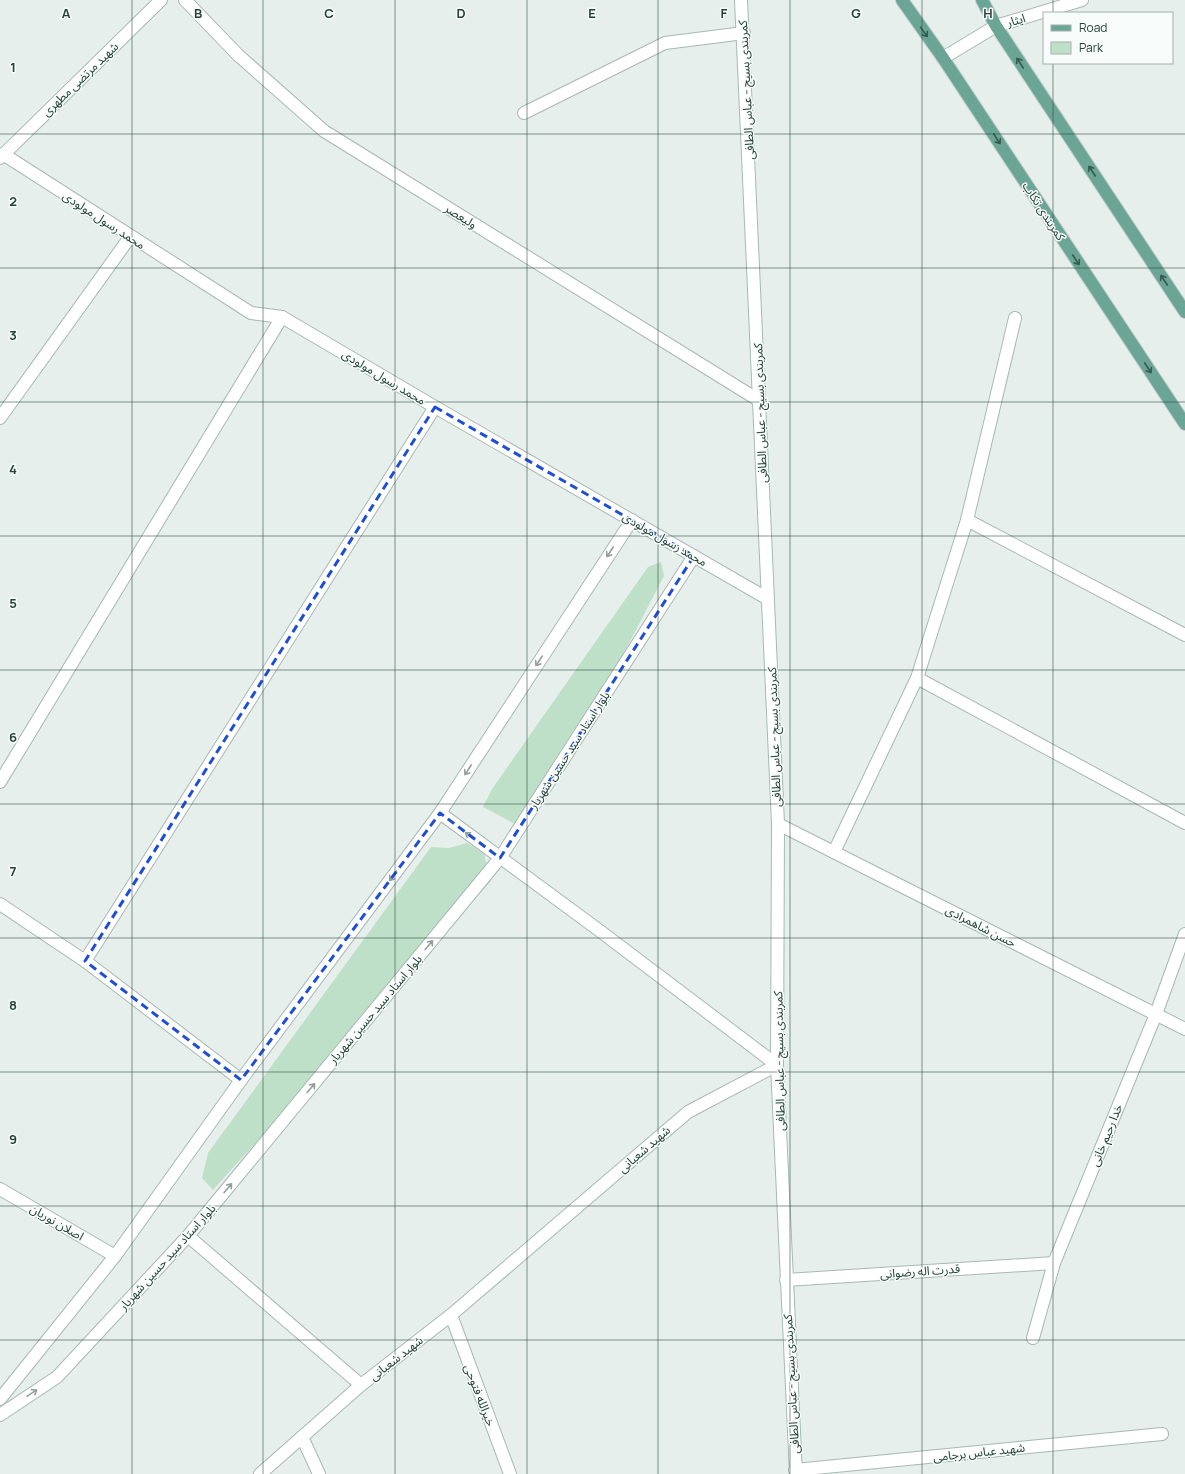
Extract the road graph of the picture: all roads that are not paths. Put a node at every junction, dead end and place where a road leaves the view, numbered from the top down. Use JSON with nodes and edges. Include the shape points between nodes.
{"nodes":[{"id":1,"x":161,"y":0,"type":"edge"},
{"id":2,"x":185,"y":0,"type":"edge"},
{"id":3,"x":741,"y":0,"type":"edge"},
{"id":4,"x":902,"y":0,"type":"edge"},
{"id":5,"x":982,"y":0,"type":"edge"},
{"id":6,"x":1082,"y":0,"type":"edge"},
{"id":7,"x":996,"y":26,"type":"junction"},
{"id":8,"x":744,"y":33,"type":"junction"},
{"id":9,"x":943,"y":58,"type":"junction"},
{"id":10,"x":524,"y":112,"type":"dead end"},
{"id":11,"x":2,"y":156,"type":"edge"},
{"id":12,"x":130,"y":237,"type":"junction"},
{"id":13,"x":1185,"y":312,"type":"edge"},
{"id":14,"x":282,"y":317,"type":"junction"},
{"id":15,"x":1015,"y":318,"type":"dead end"},
{"id":16,"x":760,"y":401,"type":"junction"},
{"id":17,"x":435,"y":407,"type":"junction"},
{"id":18,"x":0,"y":418,"type":"edge"},
{"id":19,"x":1185,"y":424,"type":"edge"},
{"id":20,"x":632,"y":520,"type":"junction"},
{"id":21,"x":968,"y":520,"type":"junction"},
{"id":22,"x":694,"y":556,"type":"junction"},
{"id":23,"x":768,"y":599,"type":"junction"},
{"id":24,"x":1185,"y":635,"type":"edge"},
{"id":25,"x":917,"y":678,"type":"junction"},
{"id":26,"x":0,"y":782,"type":"edge"},
{"id":27,"x":440,"y":813,"type":"junction"},
{"id":28,"x":778,"y":824,"type":"junction"},
{"id":29,"x":1185,"y":824,"type":"edge"},
{"id":30,"x":834,"y":852,"type":"junction"},
{"id":31,"x":500,"y":858,"type":"junction"},
{"id":32,"x":2,"y":910,"type":"edge"},
{"id":33,"x":1185,"y":934,"type":"edge"},
{"id":34,"x":85,"y":961,"type":"junction"},
{"id":35,"x":1156,"y":1014,"type":"junction"},
{"id":36,"x":1185,"y":1028,"type":"edge"},
{"id":37,"x":777,"y":1065,"type":"junction"},
{"id":38,"x":241,"y":1080,"type":"junction"},
{"id":39,"x":0,"y":1189,"type":"edge"},
{"id":40,"x":188,"y":1236,"type":"junction"},
{"id":41,"x":115,"y":1256,"type":"junction"},
{"id":42,"x":1054,"y":1263,"type":"junction"},
{"id":43,"x":786,"y":1280,"type":"junction"},
{"id":44,"x":451,"y":1315,"type":"junction"},
{"id":45,"x":1033,"y":1338,"type":"dead end"},
{"id":46,"x":362,"y":1385,"type":"junction"},
{"id":47,"x":0,"y":1399,"type":"edge"},
{"id":48,"x":0,"y":1415,"type":"edge"},
{"id":49,"x":1162,"y":1434,"type":"dead end"},
{"id":50,"x":302,"y":1437,"type":"junction"},
{"id":51,"x":796,"y":1472,"type":"edge"},
{"id":52,"x":260,"y":1474,"type":"edge"},
{"id":53,"x":319,"y":1474,"type":"edge"},
{"id":54,"x":510,"y":1474,"type":"edge"}],
"edges":[{"from":1,"to":11,"type":"street","name":"شهید مرتضی مطهری"},
{"from":2,"to":16,"type":"street","name":"ولیعصر","via":[[238,55],[324,131]]},
{"from":3,"to":8,"type":"street","name":"کمربندی بسیج - عباس الطافی"},
{"from":4,"to":9,"type":"main road","name":"کمربندی تکاب","one_way":true},
{"from":5,"to":7,"type":"main road"},
{"from":6,"to":7,"type":"street","name":"ایثار"},
{"from":7,"to":9,"type":"street","name":"ایثار"},
{"from":13,"to":7,"type":"main road","one_way":true},
{"from":8,"to":10,"type":"street","via":[[664,43]]},
{"from":8,"to":16,"type":"street","name":"کمربندی بسیج - عباس الطافی"},
{"from":9,"to":19,"type":"main road","name":"کمربندی تکاب","one_way":true},
{"from":11,"to":12,"type":"street","name":"محمد رسول مولودی"},
{"from":12,"to":14,"type":"street","name":"محمد رسول مولودی","via":[[251,313]]},
{"from":12,"to":18,"type":"street"},
{"from":14,"to":17,"type":"street","name":"محمد رسول مولودی"},
{"from":14,"to":26,"type":"street"},
{"from":15,"to":21,"type":"street"},
{"from":16,"to":23,"type":"street","name":"کمربندی بسیج - عباس الطافی"},
{"from":17,"to":20,"type":"street","name":"محمد رسول مولودی"},
{"from":17,"to":34,"type":"street"},
{"from":20,"to":22,"type":"street","name":"محمد رسول مولودی"},
{"from":20,"to":27,"type":"street","one_way":true},
{"from":21,"to":24,"type":"street"},
{"from":21,"to":25,"type":"street"},
{"from":22,"to":23,"type":"street","name":"محمد رسول مولودی"},
{"from":22,"to":31,"type":"street","name":"بلوار استاد سید حسین شهریار"},
{"from":23,"to":28,"type":"street","name":"کمربندی بسیج - عباس الطافی"},
{"from":25,"to":29,"type":"street"},
{"from":25,"to":30,"type":"street"},
{"from":31,"to":27,"type":"street","one_way":true},
{"from":27,"to":38,"type":"street","one_way":true},
{"from":28,"to":30,"type":"street","name":"حسن شاهمرادی"},
{"from":28,"to":37,"type":"street","name":"کمربندی بسیج - عباس الطافی"},
{"from":30,"to":35,"type":"street","name":"حسن شاهمرادی"},
{"from":31,"to":37,"type":"street"},
{"from":40,"to":31,"type":"street","name":"بلوار استاد سید حسین شهریار","one_way":true},
{"from":32,"to":34,"type":"street"},
{"from":33,"to":35,"type":"street","name":"خدا رحیم خانی"},
{"from":34,"to":38,"type":"street"},
{"from":35,"to":36,"type":"street","name":"حسن شاهمرادی"},
{"from":35,"to":42,"type":"street","name":"خدا رحیم خانی"},
{"from":37,"to":43,"type":"street","name":"کمربندی بسیج - عباس الطافی"},
{"from":37,"to":44,"type":"street","name":"شهید شعبانی","via":[[688,1112]]},
{"from":38,"to":41,"type":"street"},
{"from":39,"to":41,"type":"street","name":"اصلان نوریان"},
{"from":40,"to":46,"type":"street"},
{"from":48,"to":40,"type":"street","name":"بلوار استاد سید حسین شهریار","one_way":true,"via":[[57,1377]]},
{"from":41,"to":47,"type":"street"},
{"from":42,"to":43,"type":"street","name":"قدرت اله رضوانی"},
{"from":42,"to":45,"type":"street","name":"خدا رحیم خانی"},
{"from":43,"to":51,"type":"street","name":"کمربندی بسیج - عباس الطافی"},
{"from":44,"to":46,"type":"street","name":"شهید شعبانی"},
{"from":44,"to":54,"type":"street","name":"خیرالله فتوحی"},
{"from":46,"to":50,"type":"street","name":"شهید شعبانی"},
{"from":49,"to":51,"type":"street","name":"شهید عباس برجامی"},
{"from":50,"to":52,"type":"street","name":"شهید شعبانی"},
{"from":50,"to":53,"type":"street"}]}
